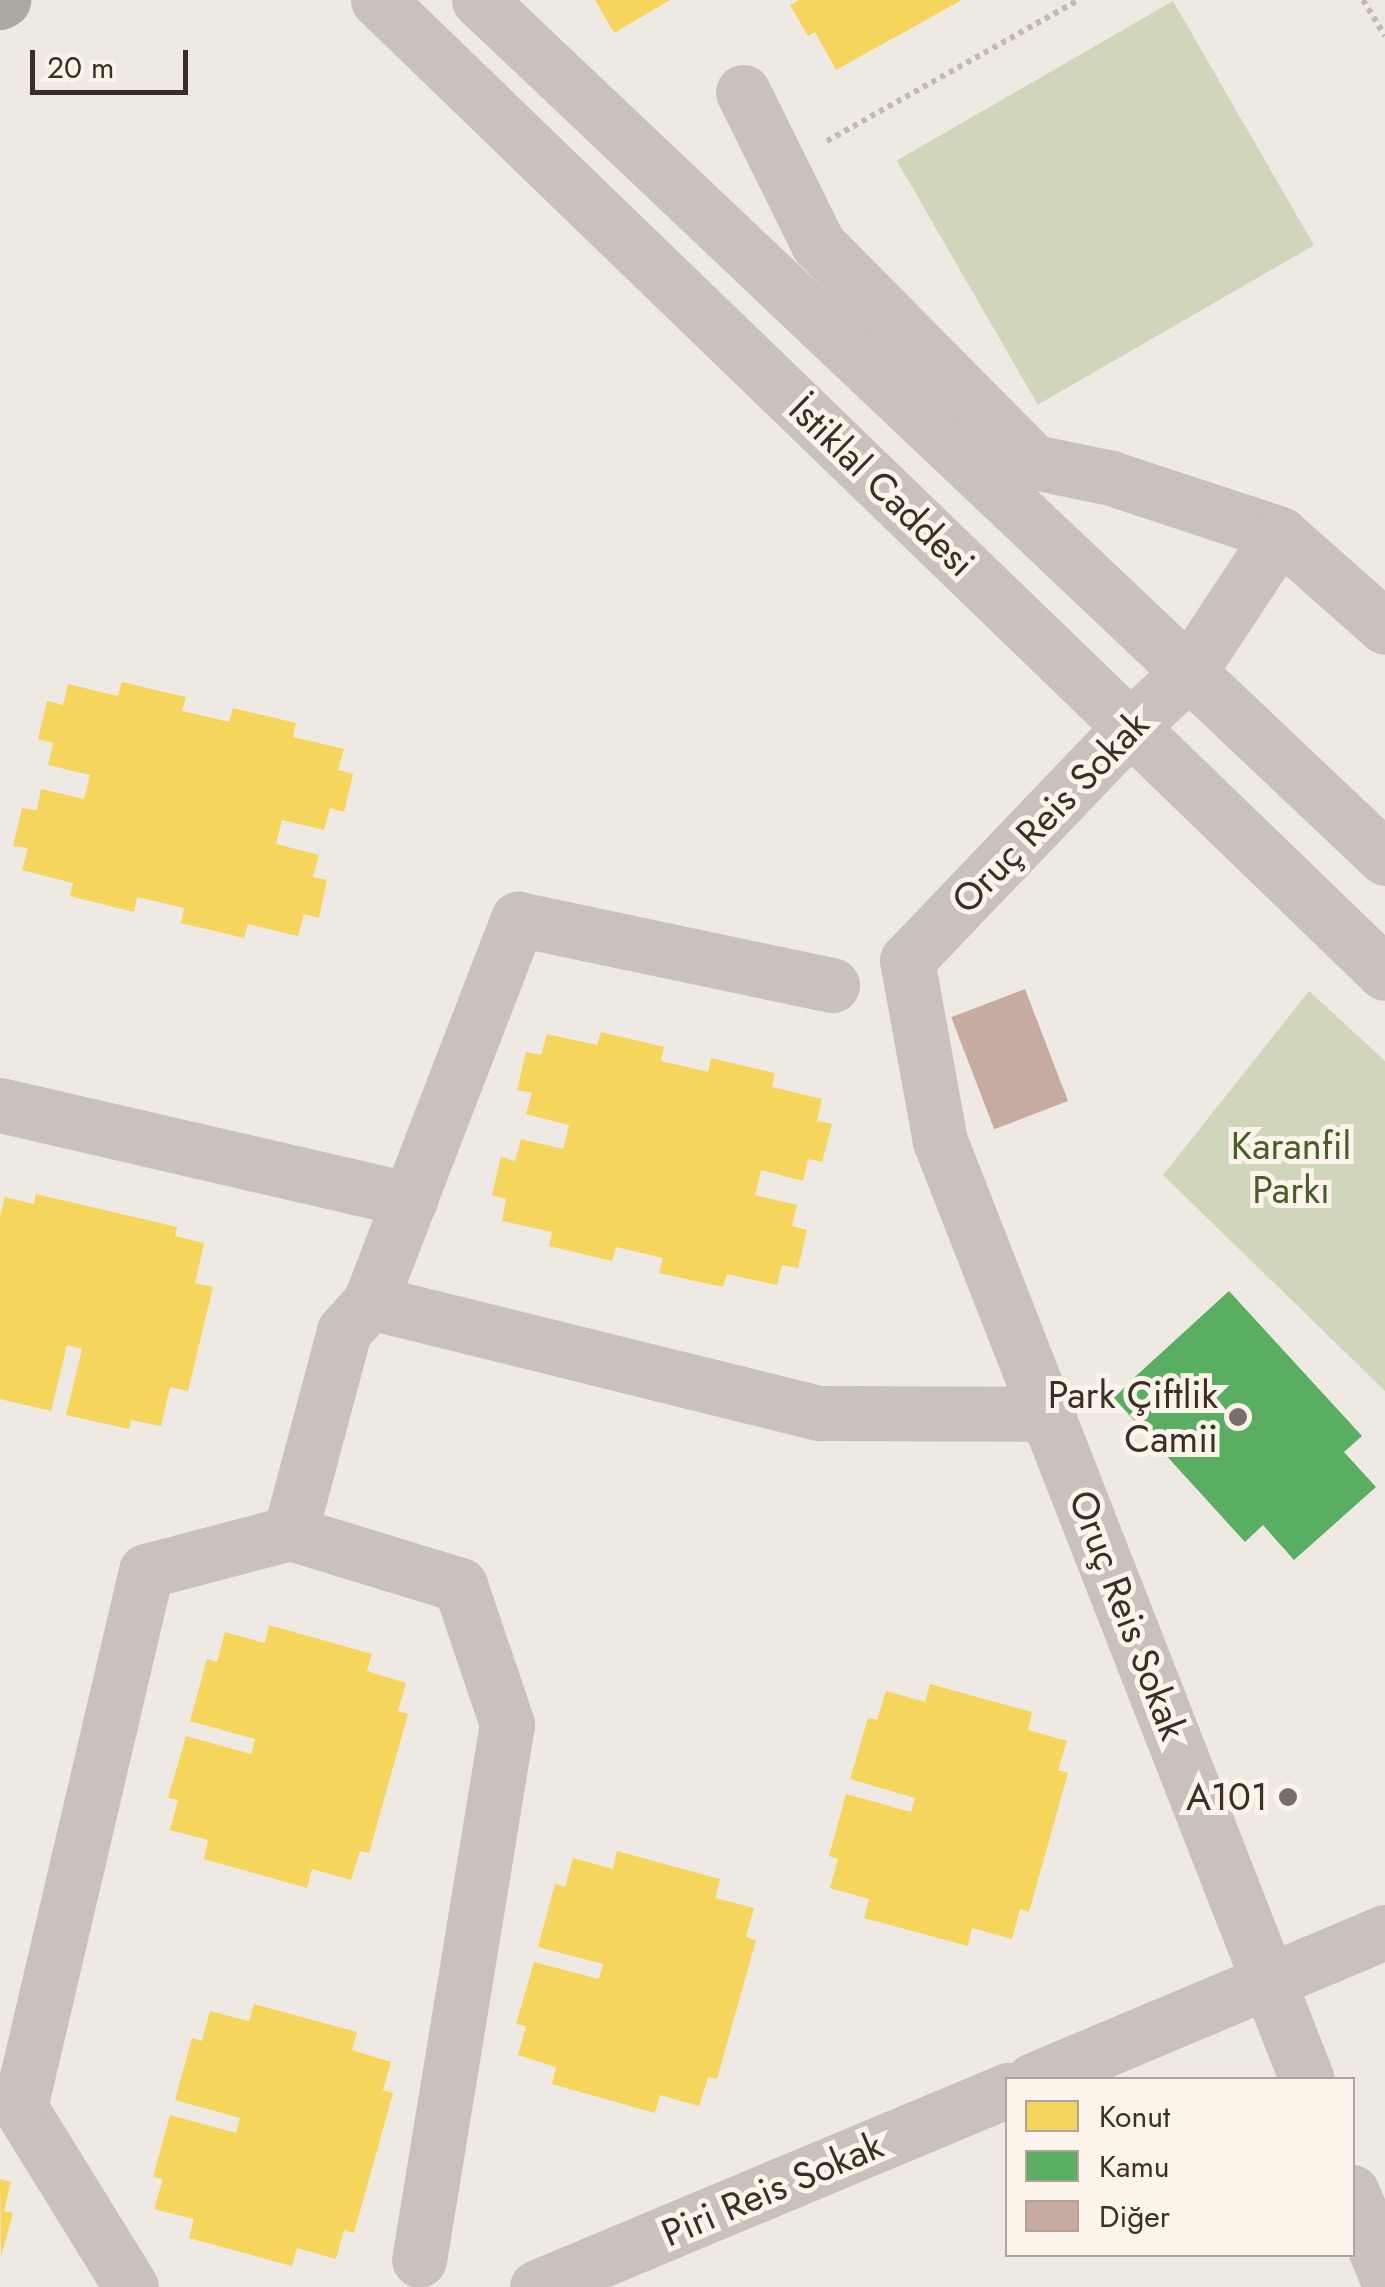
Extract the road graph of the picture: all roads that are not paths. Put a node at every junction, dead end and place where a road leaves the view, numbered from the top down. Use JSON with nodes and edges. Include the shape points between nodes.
{"nodes":[{"id":1,"x":378,"y":0,"type":"edge"},
{"id":2,"x":479,"y":0,"type":"edge"},
{"id":3,"x":743,"y":92,"type":"dead end"},
{"id":4,"x":1280,"y":534,"type":"junction"},
{"id":5,"x":1385,"y":627,"type":"edge"},
{"id":6,"x":1189,"y":672,"type":"junction"},
{"id":7,"x":1130,"y":726,"type":"junction"},
{"id":8,"x":1385,"y":858,"type":"edge"},
{"id":9,"x":1385,"y":973,"type":"edge"},
{"id":10,"x":832,"y":985,"type":"dead end"},
{"id":11,"x":0,"y":1104,"type":"edge"},
{"id":12,"x":410,"y":1200,"type":"junction"},
{"id":13,"x":370,"y":1302,"type":"junction"},
{"id":14,"x":1049,"y":1414,"type":"junction"},
{"id":15,"x":290,"y":1533,"type":"junction"},
{"id":16,"x":1385,"y":1932,"type":"edge"},
{"id":17,"x":1268,"y":1981,"type":"junction"},
{"id":18,"x":1040,"y":2077,"type":"edge"},
{"id":19,"x":1307,"y":2077,"type":"edge"},
{"id":20,"x":1005,"y":2091,"type":"edge"},
{"id":21,"x":10,"y":2106,"type":"edge"},
{"id":22,"x":1355,"y":2199,"type":"edge"},
{"id":23,"x":419,"y":2260,"type":"dead end"},
{"id":24,"x":1385,"y":2273,"type":"edge"},
{"id":25,"x":131,"y":2287,"type":"edge"},
{"id":26,"x":537,"y":2287,"type":"edge"}],
"edges":[{"from":1,"to":7,"type":"street","name":"İstiklal Caddesi"},
{"from":2,"to":6,"type":"street","name":"İstiklal Caddesi"},
{"from":3,"to":4,"type":"street","via":[[818,244],[1034,462],[1111,478]]},
{"from":4,"to":5,"type":"street"},
{"from":4,"to":6,"type":"street","name":"Oruç Reis Sokak"},
{"from":6,"to":7,"type":"street","name":"Oruç Reis Sokak"},
{"from":6,"to":8,"type":"street","name":"İstiklal Caddesi"},
{"from":7,"to":9,"type":"street","name":"İstiklal Caddesi"},
{"from":7,"to":14,"type":"street","name":"Oruç Reis Sokak","via":[[906,960],[940,1141]]},
{"from":10,"to":12,"type":"street","via":[[518,919]]},
{"from":11,"to":12,"type":"street"},
{"from":12,"to":13,"type":"street"},
{"from":13,"to":14,"type":"street","via":[[818,1413]]},
{"from":13,"to":15,"type":"street","via":[[344,1331]]},
{"from":14,"to":17,"type":"street","name":"Oruç Reis Sokak"},
{"from":15,"to":21,"type":"street","via":[[146,1571]]},
{"from":15,"to":23,"type":"street","via":[[460,1585],[507,1724]]},
{"from":16,"to":17,"type":"street"},
{"from":17,"to":18,"type":"street"},
{"from":17,"to":19,"type":"street","name":"Oruç Reis Sokak"},
{"from":20,"to":26,"type":"street","name":"Piri Reis Sokak"},
{"from":21,"to":25,"type":"street"},
{"from":22,"to":24,"type":"street"}]}
